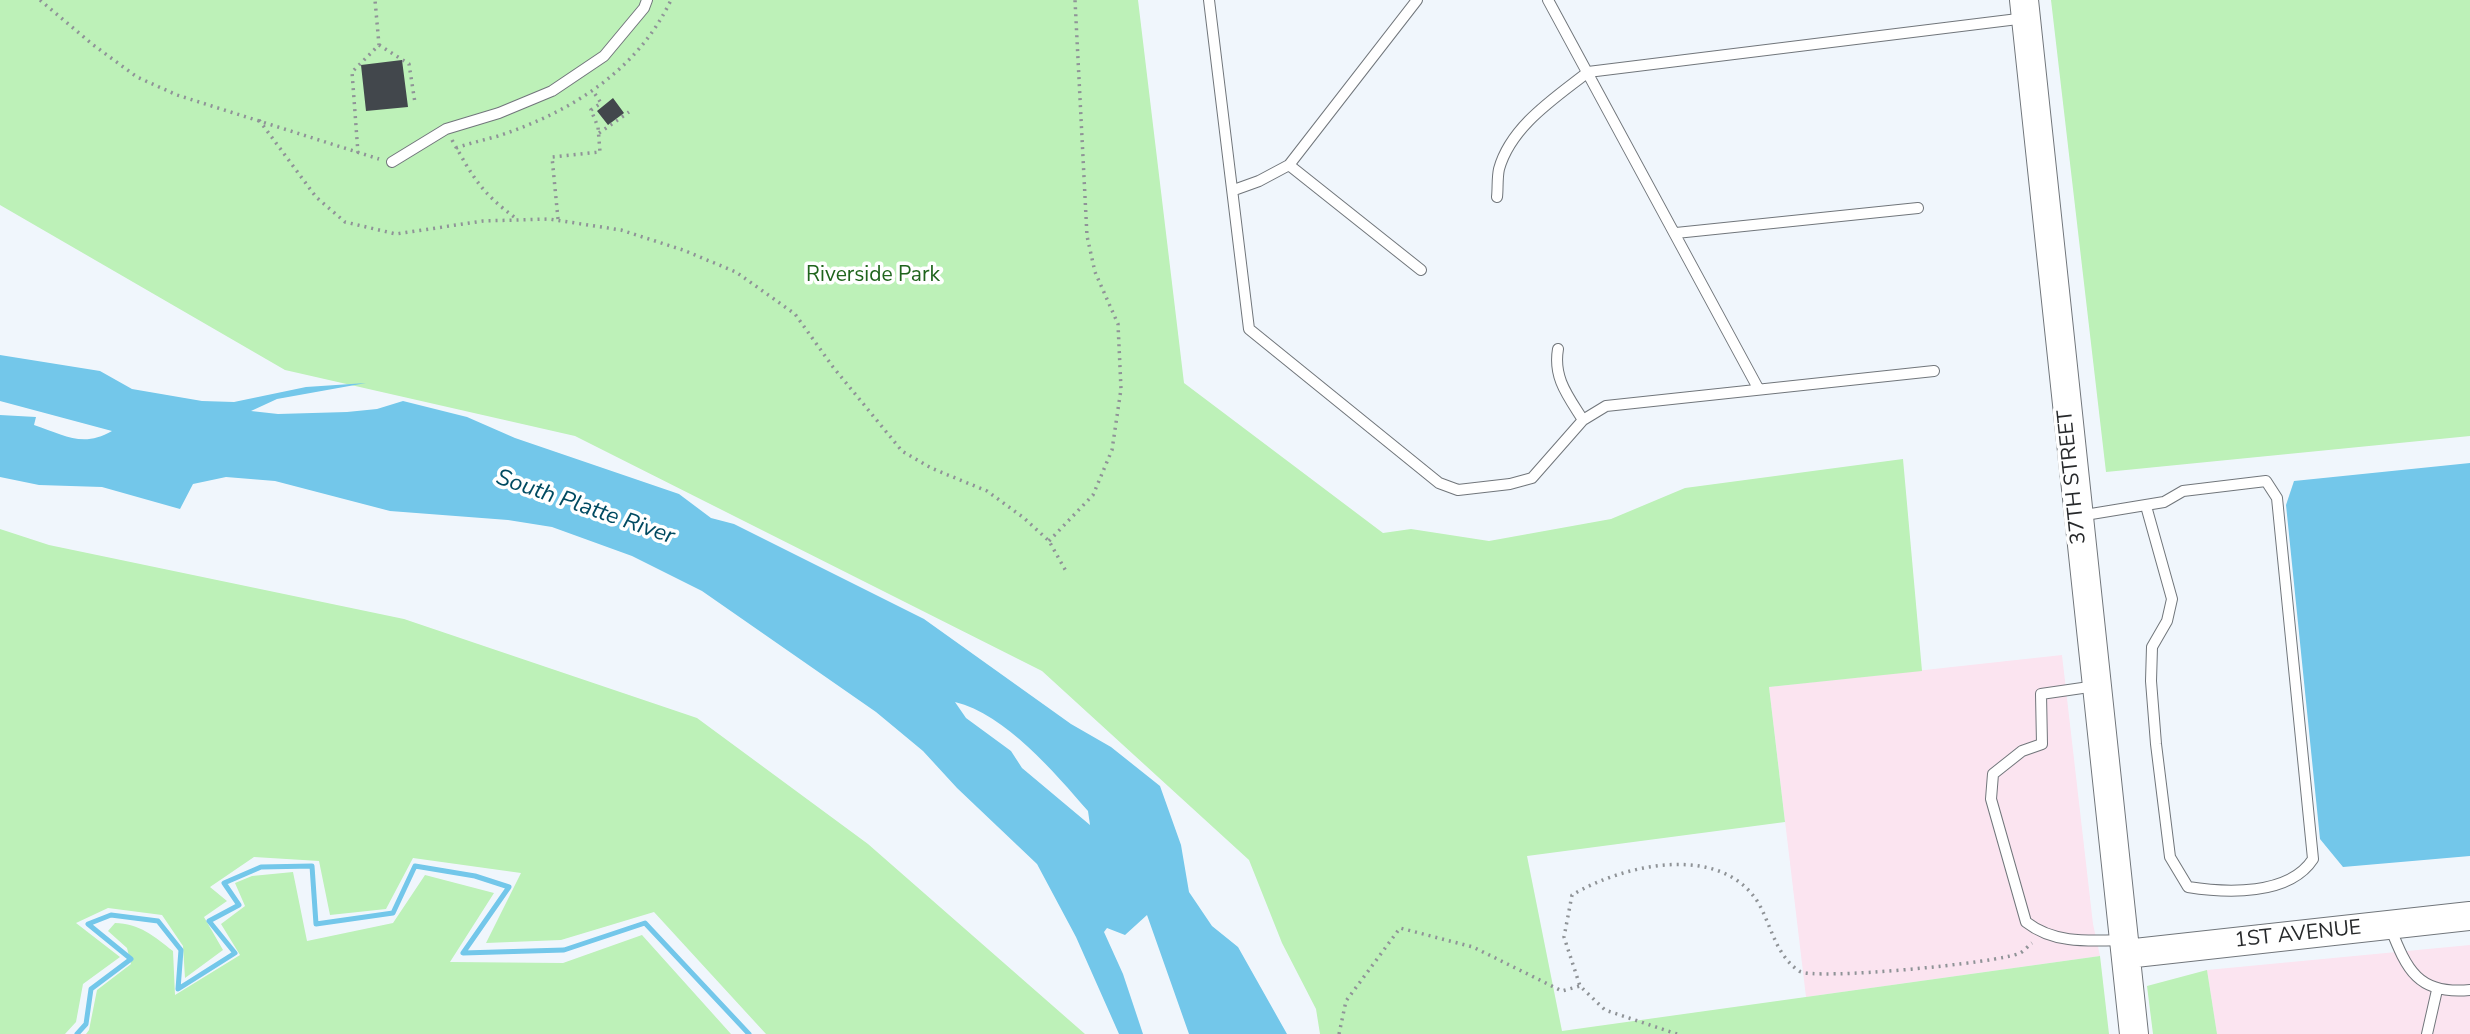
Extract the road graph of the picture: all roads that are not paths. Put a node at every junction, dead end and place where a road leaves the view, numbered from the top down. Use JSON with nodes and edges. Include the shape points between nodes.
{"nodes":[{"id":1,"x":647,"y":0,"type":"edge"},
{"id":2,"x":1209,"y":0,"type":"edge"},
{"id":3,"x":1417,"y":0,"type":"edge"},
{"id":4,"x":1548,"y":0,"type":"edge"},
{"id":5,"x":2025,"y":9,"type":"edge"},
{"id":6,"x":1588,"y":72,"type":"junction"},
{"id":7,"x":392,"y":162,"type":"road end"},
{"id":8,"x":1289,"y":165,"type":"junction"},
{"id":9,"x":1234,"y":190,"type":"junction"},
{"id":10,"x":1497,"y":197,"type":"dead end"},
{"id":11,"x":1918,"y":208,"type":"dead end"},
{"id":12,"x":1676,"y":233,"type":"junction"},
{"id":13,"x":1421,"y":270,"type":"dead end"},
{"id":14,"x":1558,"y":349,"type":"dead end"},
{"id":15,"x":1934,"y":371,"type":"dead end"},
{"id":16,"x":1758,"y":388,"type":"junction"},
{"id":17,"x":1583,"y":420,"type":"junction"},
{"id":18,"x":2146,"y":506,"type":"junction"},
{"id":19,"x":2077,"y":516,"type":"junction"},
{"id":20,"x":2096,"y":686,"type":"junction"},
{"id":21,"x":2470,"y":916,"type":"edge"},
{"id":22,"x":2389,"y":924,"type":"junction"},
{"id":23,"x":2125,"y":947,"type":"junction"},
{"id":24,"x":2437,"y":990,"type":"junction"},
{"id":25,"x":2470,"y":990,"type":"edge"},
{"id":26,"x":2134,"y":1034,"type":"edge"},
{"id":27,"x":2427,"y":1034,"type":"edge"}],
"edges":[{"from":1,"to":7,"type":"lane","via":[[604,56],[552,91],[446,129]]},
{"from":2,"to":9,"type":"lane"},
{"from":3,"to":8,"type":"lane"},
{"from":4,"to":6,"type":"lane"},
{"from":5,"to":6,"type":"lane"},
{"from":5,"to":19,"type":"main road","name":"37TH STREET"},
{"from":6,"to":10,"type":"lane","via":[[1533,116],[1513,143],[1499,169]]},
{"from":6,"to":12,"type":"lane"},
{"from":8,"to":9,"type":"lane"},
{"from":8,"to":13,"type":"lane"},
{"from":9,"to":17,"type":"lane","via":[[1250,329],[1439,483],[1458,490],[1532,478]]},
{"from":11,"to":12,"type":"lane"},
{"from":12,"to":16,"type":"lane"},
{"from":14,"to":17,"type":"lane","via":[[1555,367],[1561,386]]},
{"from":15,"to":16,"type":"lane"},
{"from":16,"to":17,"type":"lane","via":[[1606,406]]},
{"from":18,"to":18,"type":"lane","via":[[2183,491],[2266,481],[2277,498],[2313,859],[2306,870],[2281,884],[2247,889],[2188,887],[2169,857],[2151,681],[2152,647],[2167,621],[2172,599]]},
{"from":18,"to":19,"type":"lane"},
{"from":19,"to":20,"type":"main road","name":"37TH STREET"},
{"from":20,"to":23,"type":"main road","name":"37TH STREET"},
{"from":20,"to":23,"type":"lane","via":[[2041,694],[2042,744],[2022,751],[1993,774],[1991,799],[2026,922],[2041,934]]},
{"from":21,"to":22,"type":"main road","name":"1ST AVENUE"},
{"from":22,"to":23,"type":"main road","name":"1ST AVENUE"},
{"from":22,"to":24,"type":"lane","via":[[2407,968]]},
{"from":23,"to":26,"type":"main road","name":"37TH STREET"},
{"from":24,"to":25,"type":"lane"},
{"from":24,"to":27,"type":"lane"}]}
